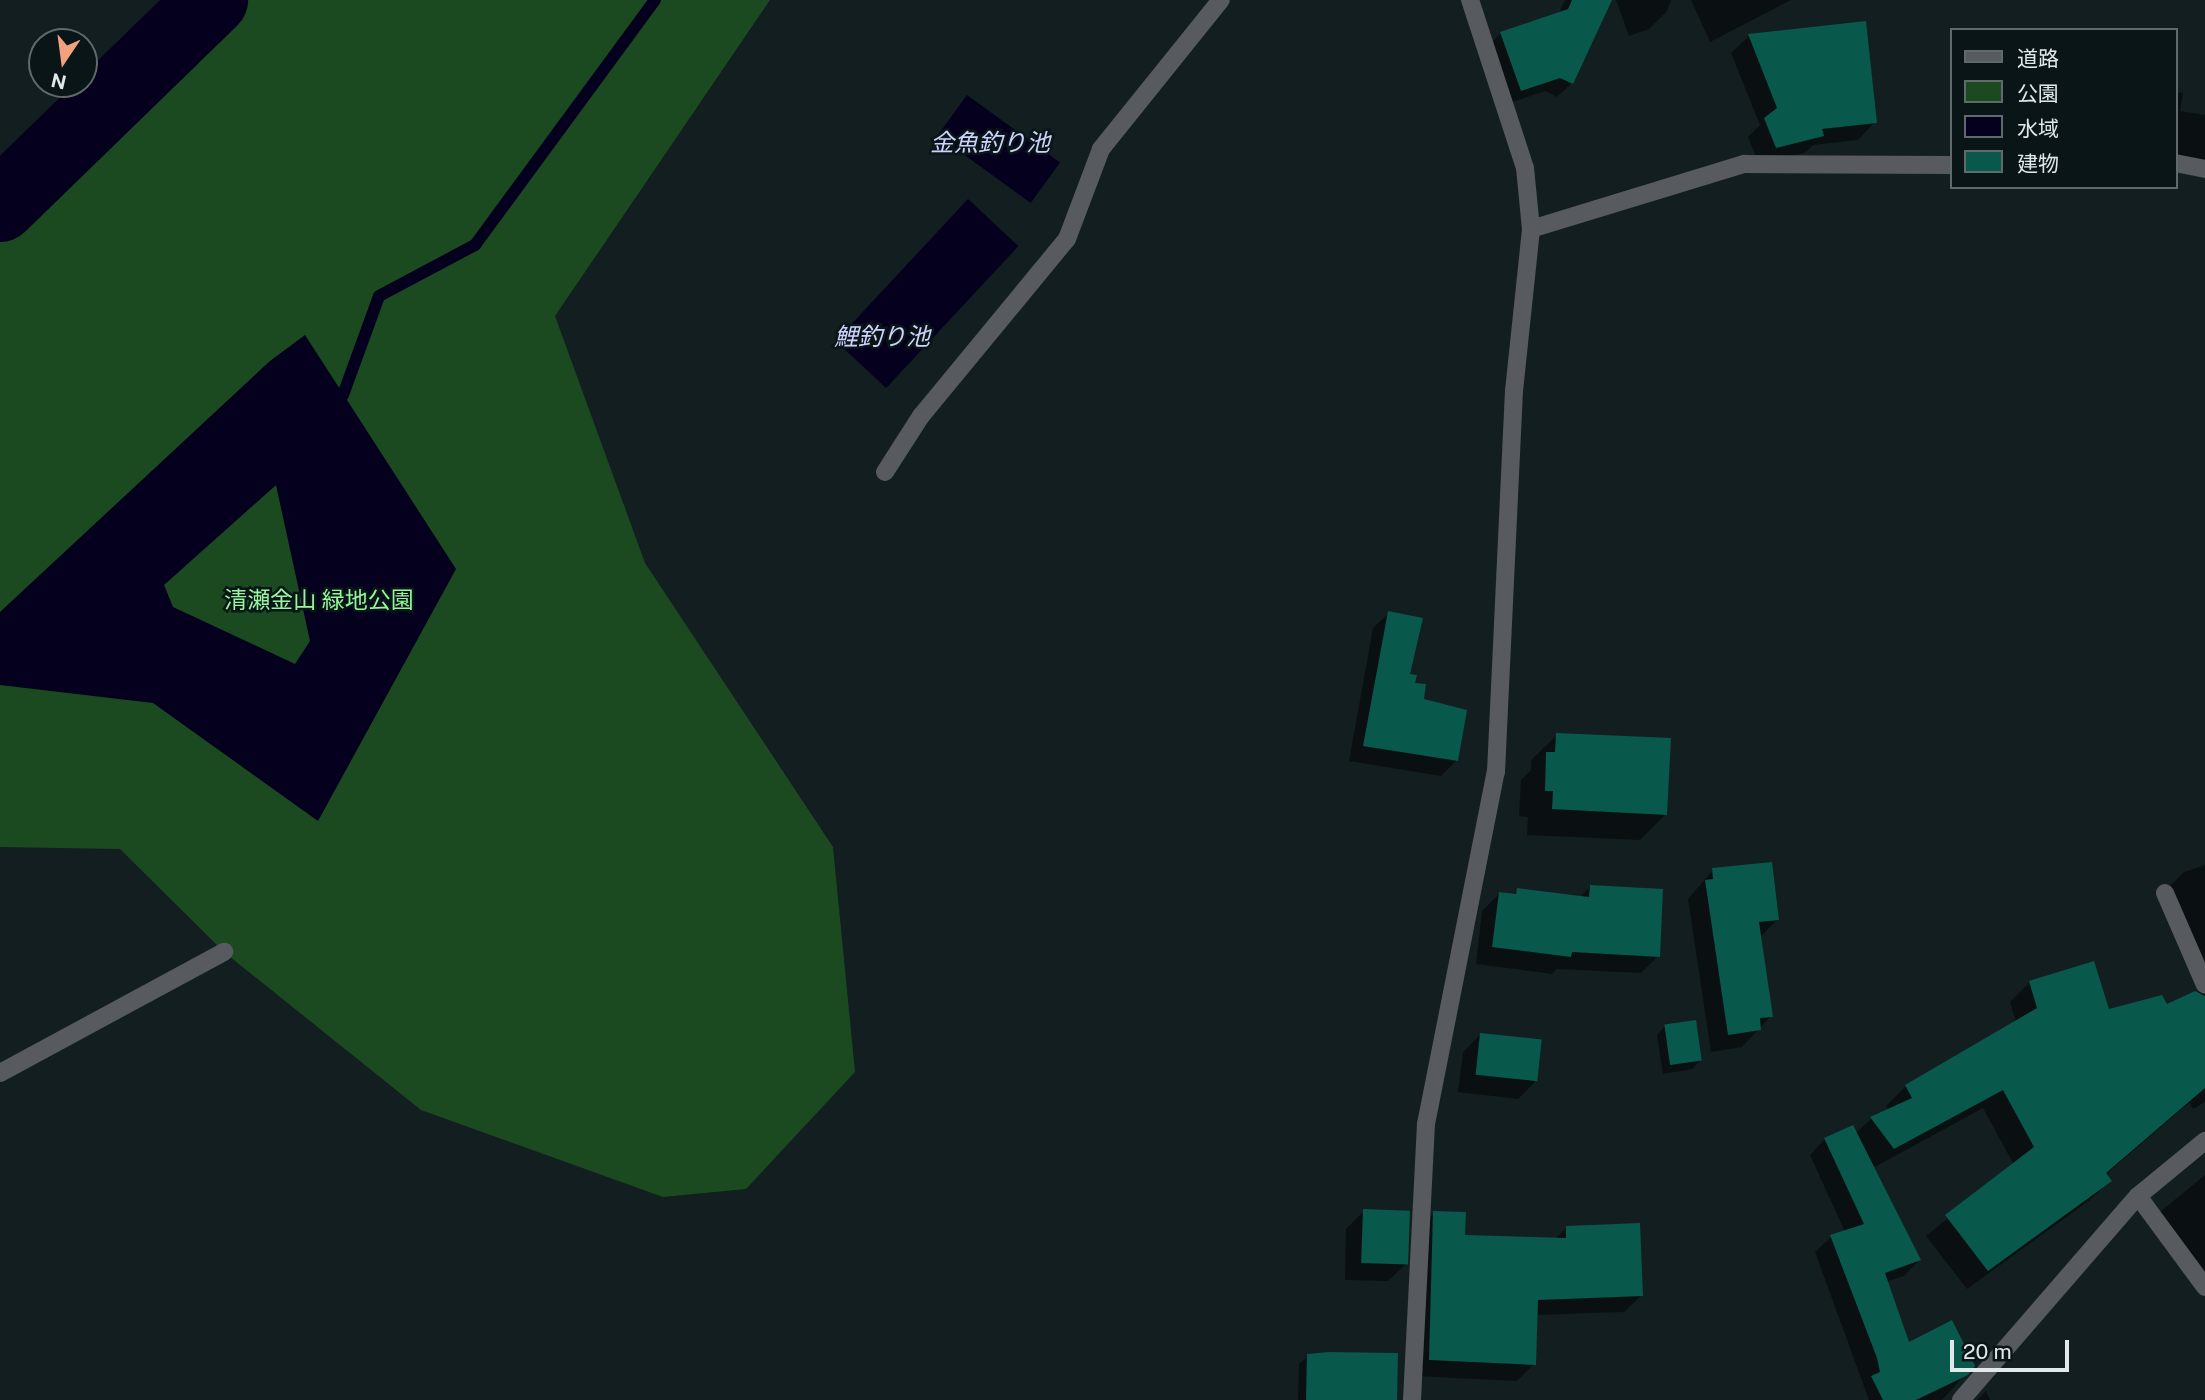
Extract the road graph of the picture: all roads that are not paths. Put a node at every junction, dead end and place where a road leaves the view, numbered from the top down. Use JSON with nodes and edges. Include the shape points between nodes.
{"nodes":[{"id":1,"x":1222,"y":0,"type":"edge"},
{"id":2,"x":1470,"y":0,"type":"edge"},
{"id":3,"x":2177,"y":163,"type":"edge"},
{"id":4,"x":1950,"y":165,"type":"edge"},
{"id":5,"x":2205,"y":169,"type":"edge"},
{"id":6,"x":1531,"y":229,"type":"junction"},
{"id":7,"x":885,"y":472,"type":"dead end"},
{"id":8,"x":2165,"y":894,"type":"dead end"},
{"id":9,"x":223,"y":952,"type":"dead end"},
{"id":10,"x":2205,"y":985,"type":"edge"},
{"id":11,"x":0,"y":1073,"type":"edge"},
{"id":12,"x":2205,"y":1141,"type":"edge"},
{"id":13,"x":2138,"y":1196,"type":"junction"},
{"id":14,"x":2205,"y":1287,"type":"edge"},
{"id":15,"x":1412,"y":1400,"type":"edge"},
{"id":16,"x":1961,"y":1400,"type":"edge"}],
"edges":[{"from":1,"to":7,"type":"street","via":[[1101,149],[1067,239],[921,416]]},
{"from":2,"to":6,"type":"street","via":[[1525,168]]},
{"from":3,"to":5,"type":"street"},
{"from":4,"to":6,"type":"street","via":[[1744,164]]},
{"from":6,"to":15,"type":"street","via":[[1514,391],[1496,772],[1426,1124]]},
{"from":8,"to":10,"type":"street"},
{"from":9,"to":11,"type":"street"},
{"from":12,"to":13,"type":"street"},
{"from":13,"to":14,"type":"street"},
{"from":13,"to":16,"type":"street"}]}
